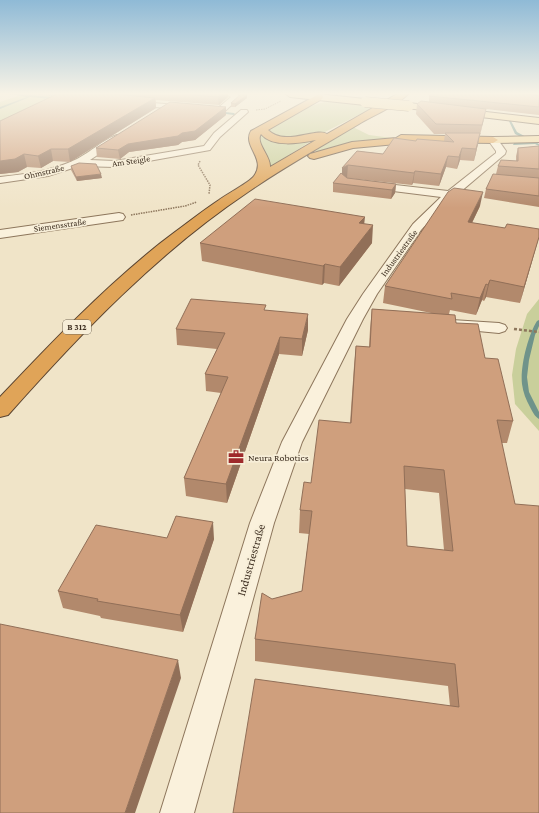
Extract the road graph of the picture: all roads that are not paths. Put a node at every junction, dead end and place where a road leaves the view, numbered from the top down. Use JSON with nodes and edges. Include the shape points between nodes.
{"nodes":[{"id":1,"x":221,"y":132,"type":"edge"},
{"id":2,"x":256,"y":132,"type":"edge"},
{"id":3,"x":264,"y":132,"type":"edge"},
{"id":4,"x":332,"y":132,"type":"edge"},
{"id":5,"x":338,"y":132,"type":"edge"},
{"id":6,"x":368,"y":132,"type":"edge"},
{"id":7,"x":126,"y":133,"type":"edge"},
{"id":8,"x":415,"y":139,"type":"junction"},
{"id":9,"x":539,"y":139,"type":"edge"},
{"id":10,"x":493,"y":140,"type":"junction"},
{"id":11,"x":78,"y":163,"type":"junction"},
{"id":12,"x":263,"y":177,"type":"junction"},
{"id":13,"x":0,"y":180,"type":"edge"},
{"id":14,"x":355,"y":183,"type":"edge"},
{"id":15,"x":451,"y":194,"type":"junction"},
{"id":16,"x":119,"y":217,"type":"road end"},
{"id":17,"x":0,"y":234,"type":"edge"},
{"id":18,"x":439,"y":324,"type":"edge"},
{"id":19,"x":499,"y":328,"type":"dead end"},
{"id":20,"x":0,"y":410,"type":"edge"},
{"id":21,"x":177,"y":813,"type":"edge"}],
"edges":[{"from":1,"to":11,"type":"street","name":"Am Steigle","via":[[207,148],[115,164]]},
{"from":2,"to":12,"type":"highway","via":[[253,137],[262,155]]},
{"from":3,"to":4,"type":"highway","via":[[267,136],[293,140],[313,138]]},
{"from":5,"to":12,"type":"highway","number":"B 312"},
{"from":6,"to":8,"type":"highway"},
{"from":7,"to":11,"type":"street","name":"Ohmstraße"},
{"from":8,"to":10,"type":"highway"},
{"from":8,"to":12,"type":"highway","via":[[340,148]]},
{"from":9,"to":10,"type":"main road"},
{"from":10,"to":15,"type":"street","name":"Industriestraße","via":[[501,151],[500,154],[480,178]]},
{"from":11,"to":13,"type":"street","name":"Ohmstraße","via":[[41,174]]},
{"from":12,"to":20,"type":"highway","number":"B 312","via":[[204,217],[140,269],[60,344]]},
{"from":14,"to":15,"type":"street"},
{"from":15,"to":21,"type":"street","name":"Industriestraße","via":[[417,227],[389,266],[363,320],[292,442],[262,522]]},
{"from":16,"to":17,"type":"street","name":"Siemensstraße"},
{"from":18,"to":19,"type":"street"}]}
